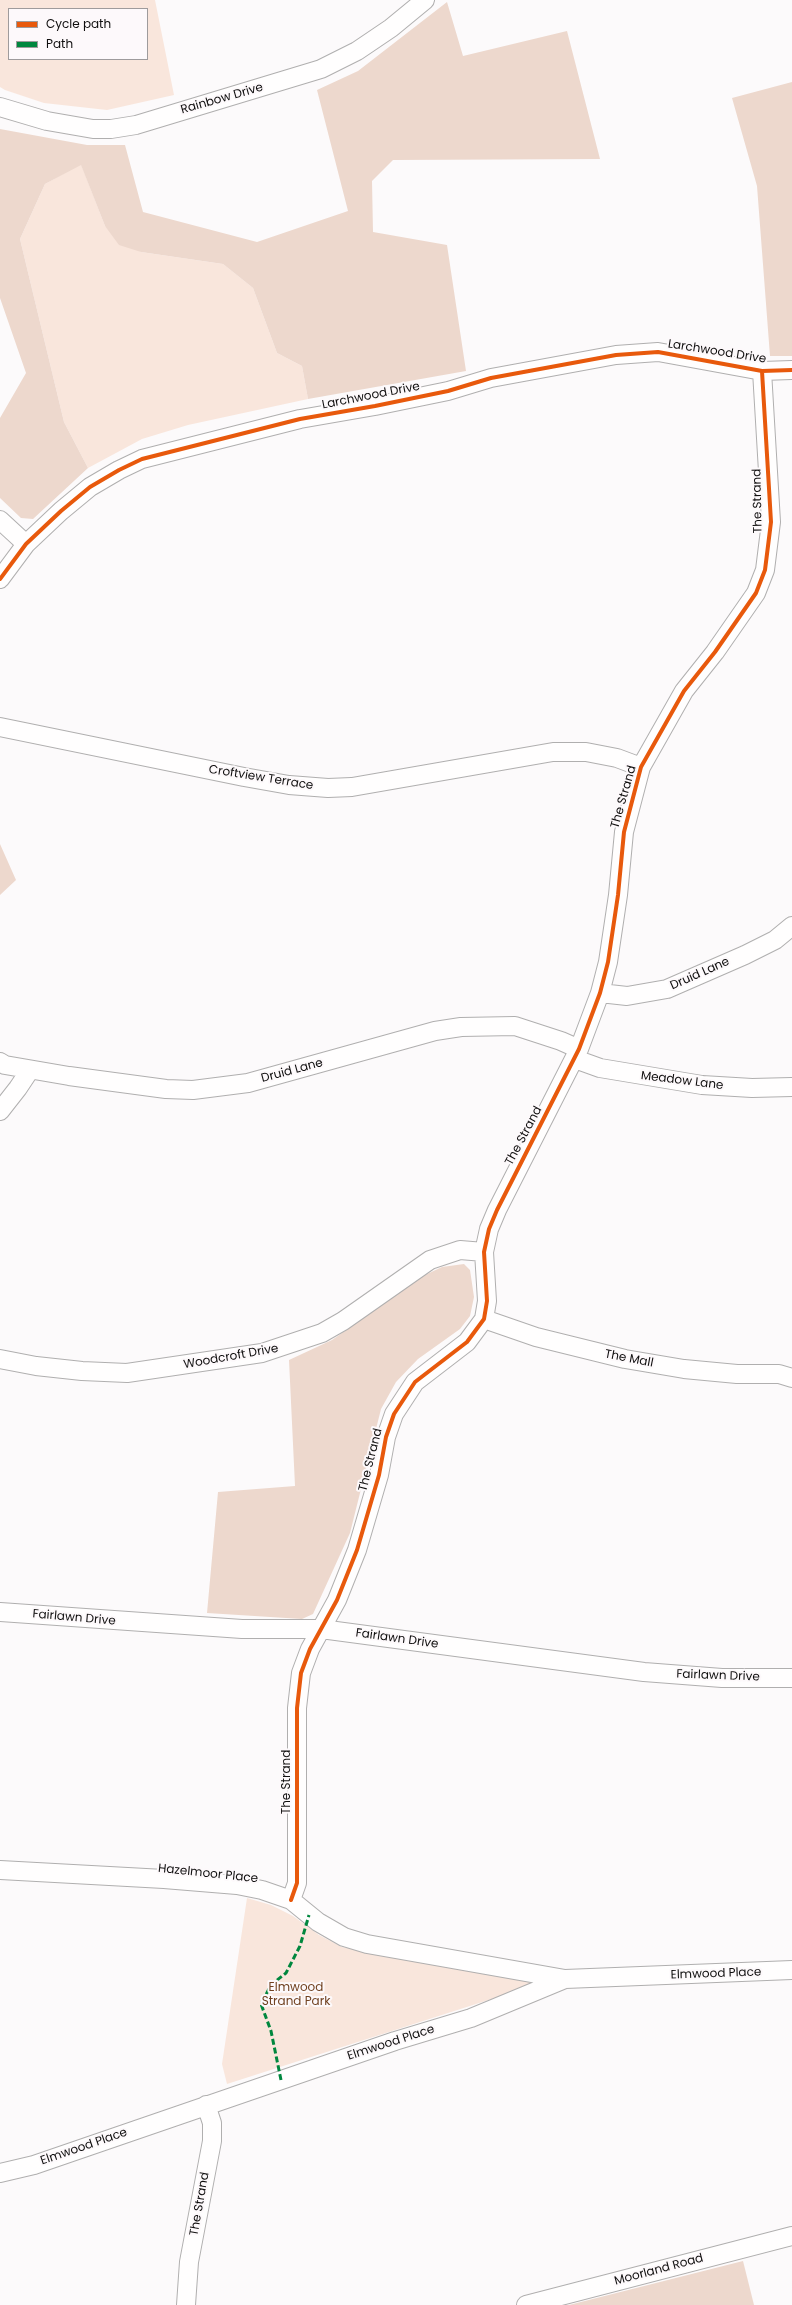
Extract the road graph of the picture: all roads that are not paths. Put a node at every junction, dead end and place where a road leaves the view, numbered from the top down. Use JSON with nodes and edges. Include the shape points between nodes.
{"nodes":[{"id":1,"x":425,"y":0,"type":"edge"},
{"id":2,"x":0,"y":107,"type":"edge"},
{"id":3,"x":792,"y":370,"type":"edge"},
{"id":4,"x":762,"y":371,"type":"junction"},
{"id":5,"x":0,"y":520,"type":"edge"},
{"id":6,"x":26,"y":544,"type":"junction"},
{"id":7,"x":0,"y":579,"type":"edge"},
{"id":8,"x":0,"y":727,"type":"edge"},
{"id":9,"x":642,"y":767,"type":"junction"},
{"id":10,"x":792,"y":926,"type":"edge"},
{"id":11,"x":600,"y":993,"type":"junction"},
{"id":12,"x":577,"y":1054,"type":"junction"},
{"id":13,"x":0,"y":1062,"type":"edge"},
{"id":14,"x":30,"y":1070,"type":"junction"},
{"id":15,"x":792,"y":1087,"type":"edge"},
{"id":16,"x":0,"y":1111,"type":"edge"},
{"id":17,"x":484,"y":1252,"type":"junction"},
{"id":18,"x":484,"y":1318,"type":"junction"},
{"id":19,"x":0,"y":1359,"type":"edge"},
{"id":20,"x":788,"y":1373,"type":"edge"},
{"id":21,"x":0,"y":1612,"type":"edge"},
{"id":22,"x":321,"y":1629,"type":"junction"},
{"id":23,"x":792,"y":1678,"type":"edge"},
{"id":24,"x":0,"y":1870,"type":"edge"},
{"id":25,"x":291,"y":1900,"type":"junction"},
{"id":26,"x":792,"y":1970,"type":"edge"},
{"id":27,"x":565,"y":1979,"type":"junction"},
{"id":28,"x":206,"y":2105,"type":"junction"},
{"id":29,"x":0,"y":2173,"type":"edge"},
{"id":30,"x":792,"y":2236,"type":"edge"},
{"id":31,"x":186,"y":2305,"type":"edge"},
{"id":32,"x":526,"y":2305,"type":"edge"}],
"edges":[{"from":1,"to":2,"type":"street","name":"Rainbow Drive","via":[[357,51],[321,69],[136,125],[92,129],[47,121]]},
{"from":3,"to":4,"type":"street","name":"Larchwood Drive"},
{"from":4,"to":6,"type":"street","name":"Larchwood Drive","via":[[658,352],[616,355],[491,378],[448,391],[300,419],[142,460],[119,470],[90,487]]},
{"from":4,"to":9,"type":"street","name":"The Strand","via":[[770,522],[765,570],[756,593],[684,691]]},
{"from":5,"to":6,"type":"street"},
{"from":6,"to":7,"type":"street","name":"Larchwood Drive"},
{"from":8,"to":9,"type":"street","name":"Croftview Terrace","via":[[244,777],[328,788],[352,787],[553,752],[586,752],[617,758]]},
{"from":9,"to":11,"type":"street","name":"The Strand","via":[[624,832],[618,895],[608,962]]},
{"from":10,"to":11,"type":"street","name":"Druid Lane","via":[[775,940],[667,989],[627,996]]},
{"from":11,"to":12,"type":"street","name":"The Strand"},
{"from":12,"to":14,"type":"street","name":"Druid Lane","via":[[561,1041],[515,1026],[484,1026],[435,1031],[248,1083],[209,1089],[166,1089]]},
{"from":12,"to":15,"type":"street","name":"Meadow Lane","via":[[600,1068],[702,1085]]},
{"from":12,"to":17,"type":"street","name":"The Strand","via":[[497,1210]]},
{"from":13,"to":14,"type":"street","name":"Druid Lane"},
{"from":14,"to":16,"type":"street"},
{"from":17,"to":18,"type":"street","name":"The Strand","via":[[487,1301]]},
{"from":17,"to":19,"type":"street","name":"Woodcroft Drive","via":[[460,1250],[430,1260],[322,1333],[262,1354],[127,1373],[36,1366]]},
{"from":18,"to":20,"type":"street","name":"The Mall","via":[[536,1337],[625,1359],[729,1373]]},
{"from":18,"to":22,"type":"street","name":"The Strand","via":[[467,1342],[415,1382],[394,1414],[357,1550],[337,1600]]},
{"from":21,"to":22,"type":"street","name":"Fairlawn Drive","via":[[242,1629]]},
{"from":22,"to":23,"type":"street","name":"Fairlawn Drive","via":[[644,1672],[722,1678]]},
{"from":22,"to":25,"type":"street","name":"The Strand","via":[[301,1673],[297,1708],[297,1882]]},
{"from":24,"to":25,"type":"street","name":"Hazelmoor Place","via":[[237,1885]]},
{"from":25,"to":27,"type":"street","name":"Hazelmoor Place","via":[[318,1922],[344,1937],[366,1944]]},
{"from":26,"to":27,"type":"street","name":"Elmwood Place"},
{"from":27,"to":28,"type":"street","name":"Elmwood Place","via":[[471,2018]]},
{"from":28,"to":29,"type":"street","name":"Elmwood Place","via":[[34,2165]]},
{"from":28,"to":31,"type":"street","name":"The Strand","via":[[212,2123],[212,2141],[190,2262]]},
{"from":30,"to":32,"type":"street","name":"Moorland Road"}]}
